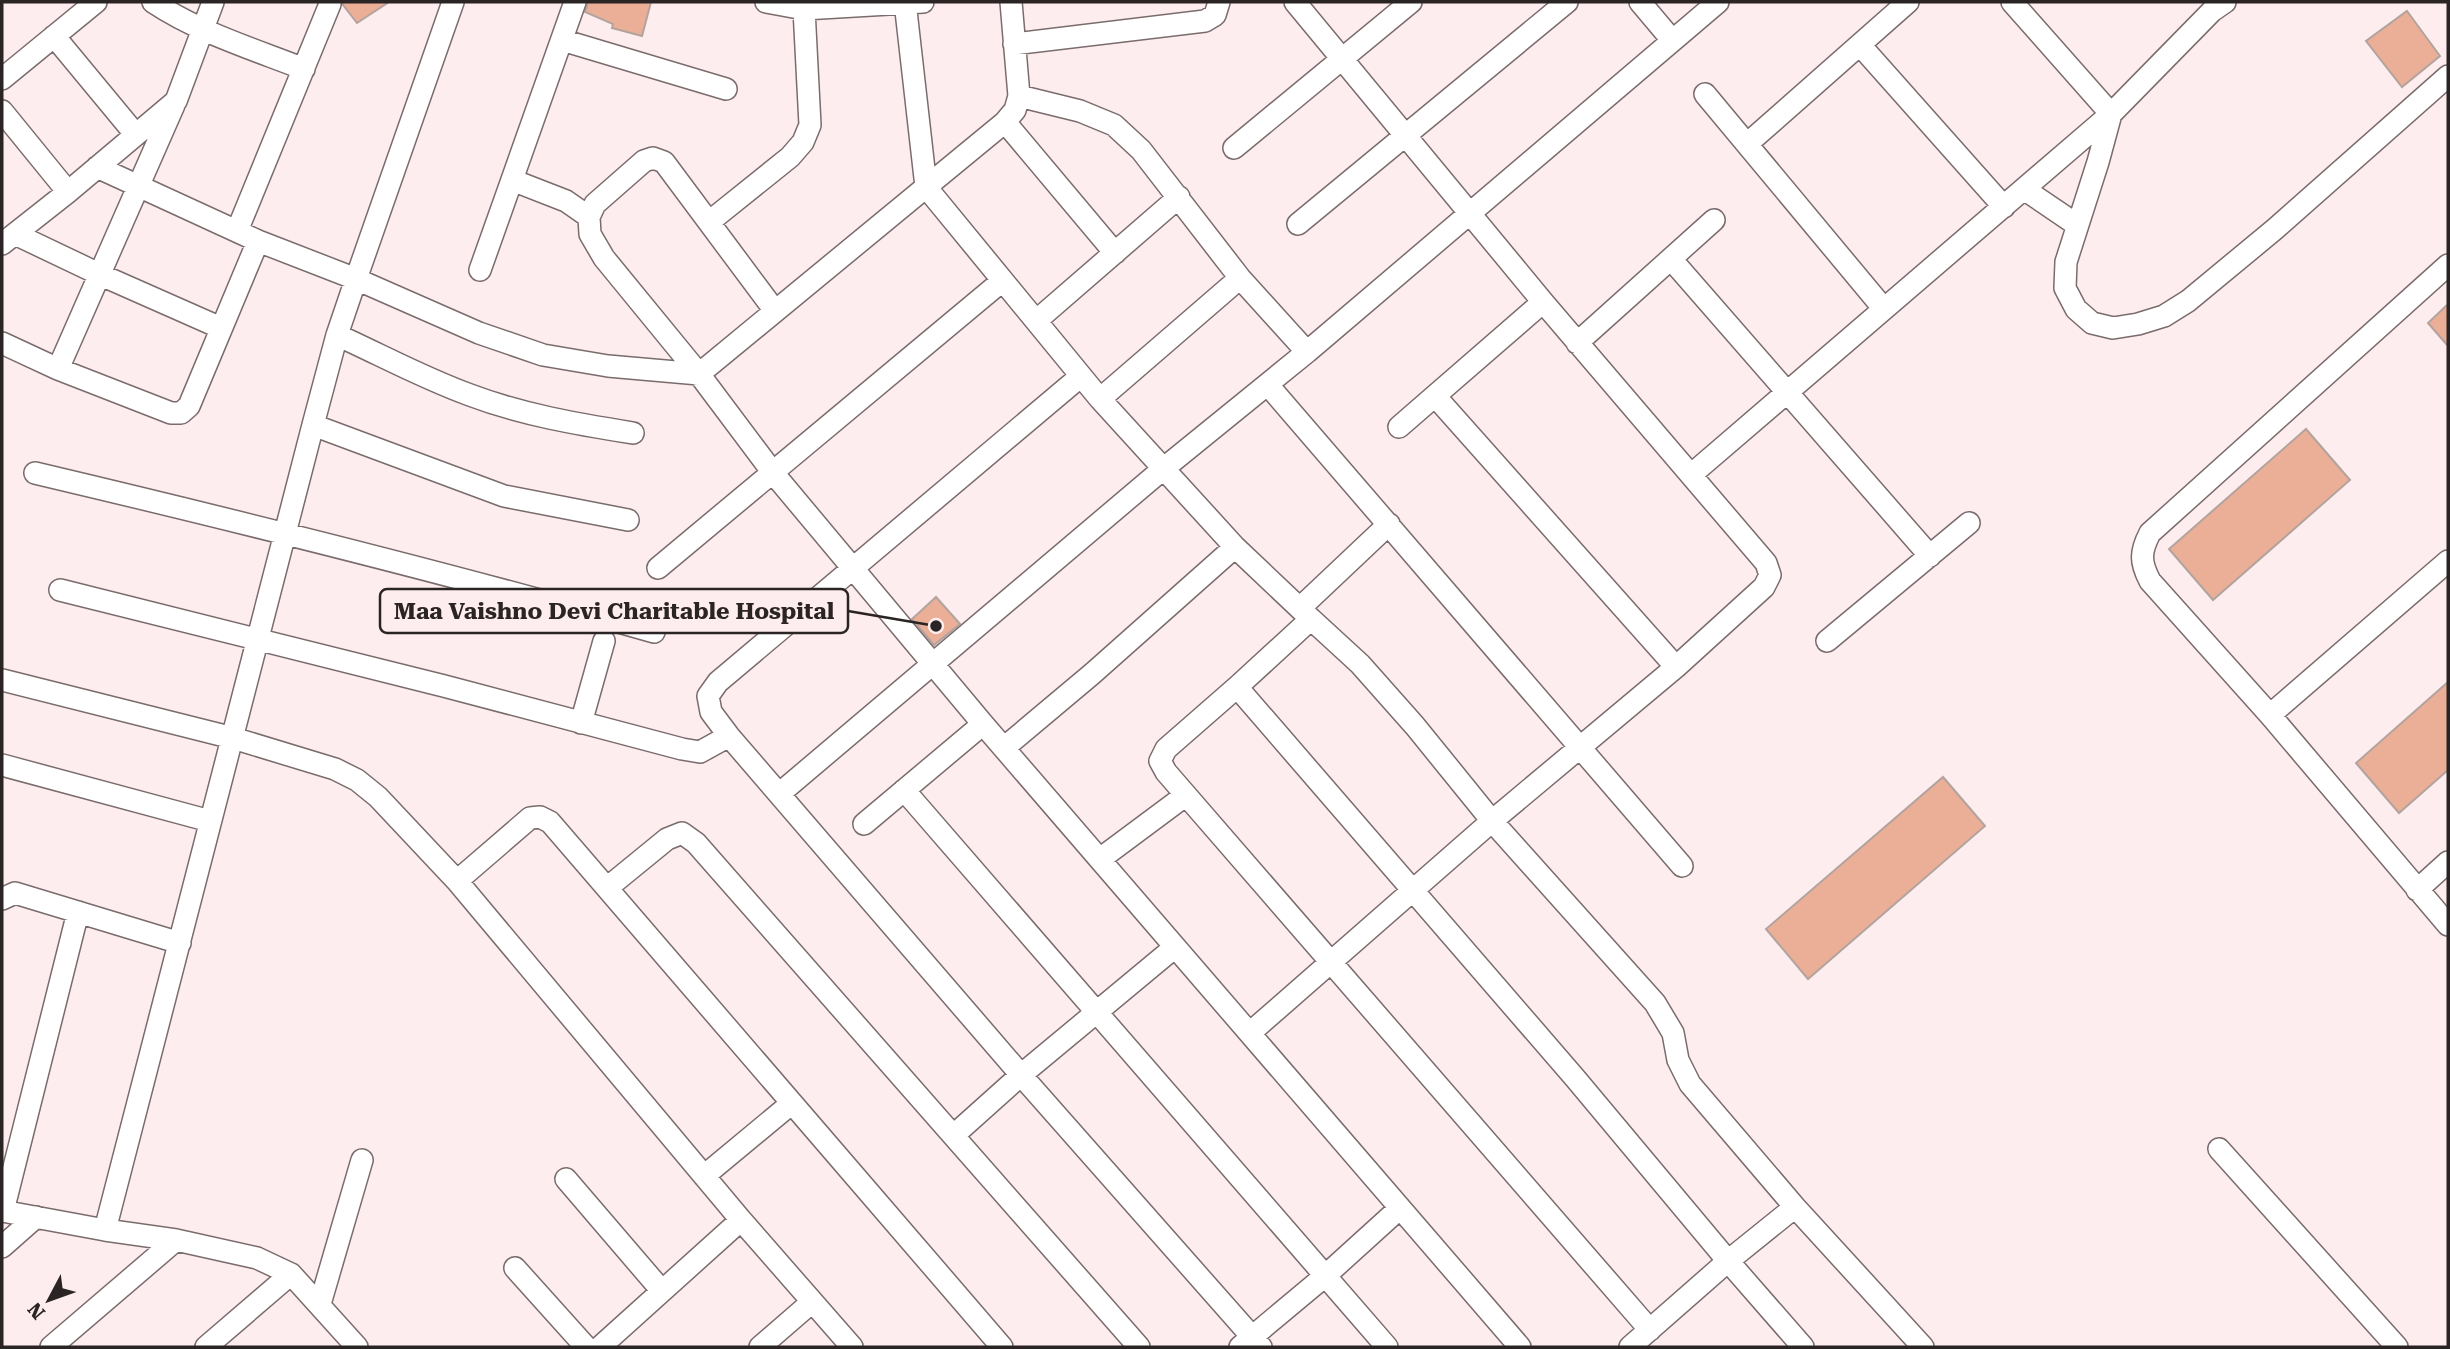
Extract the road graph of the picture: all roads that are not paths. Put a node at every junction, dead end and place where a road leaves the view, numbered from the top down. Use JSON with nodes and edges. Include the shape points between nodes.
{"nodes":[{"id":1,"x":96,"y":2,"type":"edge"},
{"id":2,"x":153,"y":2,"type":"edge"},
{"id":3,"x":213,"y":2,"type":"edge"},
{"id":4,"x":453,"y":2,"type":"edge"},
{"id":5,"x":575,"y":2,"type":"edge"},
{"id":6,"x":766,"y":2,"type":"edge"},
{"id":7,"x":905,"y":2,"type":"edge"},
{"id":8,"x":923,"y":2,"type":"edge"},
{"id":9,"x":1011,"y":2,"type":"edge"},
{"id":10,"x":1219,"y":2,"type":"edge"},
{"id":11,"x":1295,"y":2,"type":"edge"},
{"id":12,"x":1411,"y":2,"type":"edge"},
{"id":13,"x":1567,"y":2,"type":"edge"},
{"id":14,"x":1640,"y":2,"type":"edge"},
{"id":15,"x":1718,"y":2,"type":"edge"},
{"id":16,"x":1908,"y":2,"type":"edge"},
{"id":17,"x":2012,"y":2,"type":"edge"},
{"id":18,"x":2225,"y":2,"type":"edge"},
{"id":19,"x":330,"y":4,"type":"dead end"},
{"id":20,"x":804,"y":9,"type":"junction"},
{"id":21,"x":203,"y":29,"type":"junction"},
{"id":22,"x":54,"y":36,"type":"junction"},
{"id":23,"x":562,"y":40,"type":"junction"},
{"id":24,"x":1672,"y":40,"type":"junction"},
{"id":25,"x":1014,"y":44,"type":"junction"},
{"id":26,"x":1860,"y":44,"type":"junction"},
{"id":27,"x":1343,"y":58,"type":"junction"},
{"id":28,"x":304,"y":69,"type":"junction"},
{"id":29,"x":2448,"y":76,"type":"edge"},
{"id":30,"x":2,"y":79,"type":"edge"},
{"id":31,"x":726,"y":89,"type":"dead end"},
{"id":32,"x":1705,"y":94,"type":"dead end"},
{"id":33,"x":1019,"y":96,"type":"junction"},
{"id":34,"x":176,"y":101,"type":"junction"},
{"id":35,"x":2,"y":111,"type":"edge"},
{"id":36,"x":2111,"y":114,"type":"junction"},
{"id":37,"x":1005,"y":121,"type":"junction"},
{"id":38,"x":136,"y":135,"type":"junction"},
{"id":39,"x":1404,"y":135,"type":"junction"},
{"id":40,"x":1747,"y":144,"type":"junction"},
{"id":41,"x":1234,"y":148,"type":"dead end"},
{"id":42,"x":97,"y":167,"type":"junction"},
{"id":43,"x":512,"y":180,"type":"junction"},
{"id":44,"x":140,"y":187,"type":"junction"},
{"id":45,"x":926,"y":187,"type":"junction"},
{"id":46,"x":2024,"y":189,"type":"junction"},
{"id":47,"x":68,"y":192,"type":"junction"},
{"id":48,"x":1179,"y":197,"type":"junction"},
{"id":49,"x":2004,"y":207,"type":"junction"},
{"id":50,"x":1469,"y":214,"type":"junction"},
{"id":51,"x":589,"y":217,"type":"junction"},
{"id":52,"x":1714,"y":220,"type":"dead end"},
{"id":53,"x":709,"y":222,"type":"junction"},
{"id":54,"x":1298,"y":224,"type":"dead end"},
{"id":55,"x":2077,"y":225,"type":"junction"},
{"id":56,"x":237,"y":231,"type":"junction"},
{"id":57,"x":8,"y":239,"type":"edge"},
{"id":58,"x":258,"y":241,"type":"junction"},
{"id":59,"x":1115,"y":253,"type":"junction"},
{"id":60,"x":1671,"y":259,"type":"junction"},
{"id":61,"x":2448,"y":265,"type":"edge"},
{"id":62,"x":480,"y":270,"type":"dead end"},
{"id":63,"x":101,"y":275,"type":"junction"},
{"id":64,"x":1240,"y":278,"type":"junction"},
{"id":65,"x":356,"y":279,"type":"junction"},
{"id":66,"x":1002,"y":281,"type":"junction"},
{"id":67,"x":1543,"y":302,"type":"junction"},
{"id":68,"x":1884,"y":309,"type":"junction"},
{"id":69,"x":775,"y":311,"type":"junction"},
{"id":70,"x":1036,"y":321,"type":"junction"},
{"id":71,"x":221,"y":328,"type":"junction"},
{"id":72,"x":337,"y":335,"type":"junction"},
{"id":73,"x":2,"y":343,"type":"edge"},
{"id":74,"x":1577,"y":343,"type":"junction"},
{"id":75,"x":1307,"y":352,"type":"junction"},
{"id":76,"x":58,"y":369,"type":"junction"},
{"id":77,"x":699,"y":374,"type":"junction"},
{"id":78,"x":1081,"y":376,"type":"junction"},
{"id":79,"x":1268,"y":385,"type":"junction"},
{"id":80,"x":1785,"y":392,"type":"junction"},
{"id":81,"x":1435,"y":396,"type":"junction"},
{"id":82,"x":1100,"y":399,"type":"junction"},
{"id":83,"x":313,"y":425,"type":"junction"},
{"id":84,"x":1399,"y":427,"type":"dead end"},
{"id":85,"x":633,"y":433,"type":"dead end"},
{"id":86,"x":1163,"y":468,"type":"junction"},
{"id":87,"x":35,"y":473,"type":"dead end"},
{"id":88,"x":774,"y":474,"type":"junction"},
{"id":89,"x":1692,"y":474,"type":"junction"},
{"id":90,"x":628,"y":520,"type":"dead end"},
{"id":91,"x":1969,"y":523,"type":"dead end"},
{"id":92,"x":1390,"y":524,"type":"junction"},
{"id":93,"x":285,"y":532,"type":"junction"},
{"id":94,"x":1235,"y":547,"type":"junction"},
{"id":95,"x":1930,"y":556,"type":"junction"},
{"id":96,"x":2448,"y":561,"type":"edge"},
{"id":97,"x":658,"y":568,"type":"dead end"},
{"id":98,"x":852,"y":568,"type":"junction"},
{"id":99,"x":60,"y":590,"type":"dead end"},
{"id":100,"x":1306,"y":614,"type":"junction"},
{"id":101,"x":654,"y":632,"type":"dead end"},
{"id":102,"x":257,"y":639,"type":"junction"},
{"id":103,"x":1827,"y":641,"type":"dead end"},
{"id":104,"x":604,"y":642,"type":"dead end"},
{"id":105,"x":934,"y":663,"type":"junction"},
{"id":106,"x":1676,"y":667,"type":"junction"},
{"id":107,"x":2,"y":680,"type":"edge"},
{"id":108,"x":1237,"y":687,"type":"junction"},
{"id":109,"x":2270,"y":715,"type":"junction"},
{"id":110,"x":581,"y":723,"type":"junction"},
{"id":111,"x":983,"y":724,"type":"junction"},
{"id":112,"x":729,"y":736,"type":"junction"},
{"id":113,"x":233,"y":738,"type":"junction"},
{"id":114,"x":1005,"y":747,"type":"junction"},
{"id":115,"x":1580,"y":747,"type":"junction"},
{"id":116,"x":2,"y":765,"type":"edge"},
{"id":117,"x":904,"y":790,"type":"junction"},
{"id":118,"x":779,"y":794,"type":"junction"},
{"id":119,"x":1186,"y":795,"type":"junction"},
{"id":120,"x":210,"y":821,"type":"junction"},
{"id":121,"x":1492,"y":821,"type":"junction"},
{"id":122,"x":864,"y":824,"type":"dead end"},
{"id":123,"x":1100,"y":859,"type":"junction"},
{"id":124,"x":2448,"y":862,"type":"edge"},
{"id":125,"x":1682,"y":866,"type":"dead end"},
{"id":126,"x":457,"y":881,"type":"junction"},
{"id":127,"x":607,"y":888,"type":"junction"},
{"id":128,"x":2417,"y":890,"type":"junction"},
{"id":129,"x":1411,"y":891,"type":"junction"},
{"id":130,"x":2,"y":899,"type":"edge"},
{"id":131,"x":78,"y":912,"type":"junction"},
{"id":132,"x":2448,"y":925,"type":"edge"},
{"id":133,"x":180,"y":943,"type":"junction"},
{"id":134,"x":1175,"y":947,"type":"junction"},
{"id":135,"x":1331,"y":961,"type":"junction"},
{"id":136,"x":1096,"y":1013,"type":"junction"},
{"id":137,"x":1251,"y":1032,"type":"junction"},
{"id":138,"x":1021,"y":1075,"type":"junction"},
{"id":139,"x":792,"y":1103,"type":"junction"},
{"id":140,"x":954,"y":1135,"type":"junction"},
{"id":141,"x":2219,"y":1149,"type":"dead end"},
{"id":142,"x":362,"y":1160,"type":"dead end"},
{"id":143,"x":704,"y":1176,"type":"junction"},
{"id":144,"x":566,"y":1179,"type":"dead end"},
{"id":145,"x":1795,"y":1207,"type":"junction"},
{"id":146,"x":1400,"y":1208,"type":"junction"},
{"id":147,"x":2,"y":1211,"type":"edge"},
{"id":148,"x":36,"y":1217,"type":"junction"},
{"id":149,"x":741,"y":1220,"type":"junction"},
{"id":150,"x":105,"y":1230,"type":"junction"},
{"id":151,"x":176,"y":1240,"type":"junction"},
{"id":152,"x":2,"y":1247,"type":"edge"},
{"id":153,"x":1728,"y":1261,"type":"junction"},
{"id":154,"x":515,"y":1268,"type":"dead end"},
{"id":155,"x":291,"y":1274,"type":"junction"},
{"id":156,"x":1325,"y":1276,"type":"junction"},
{"id":157,"x":662,"y":1291,"type":"junction"},
{"id":158,"x":811,"y":1302,"type":"junction"},
{"id":159,"x":320,"y":1304,"type":"junction"},
{"id":160,"x":1650,"y":1330,"type":"junction"},
{"id":161,"x":1251,"y":1344,"type":"edge"},
{"id":162,"x":51,"y":1347,"type":"edge"},
{"id":163,"x":206,"y":1347,"type":"edge"},
{"id":164,"x":357,"y":1347,"type":"edge"},
{"id":165,"x":586,"y":1347,"type":"edge"},
{"id":166,"x":600,"y":1347,"type":"edge"},
{"id":167,"x":760,"y":1347,"type":"edge"},
{"id":168,"x":852,"y":1347,"type":"edge"},
{"id":169,"x":1002,"y":1347,"type":"edge"},
{"id":170,"x":1139,"y":1347,"type":"edge"},
{"id":171,"x":1387,"y":1347,"type":"edge"},
{"id":172,"x":1520,"y":1347,"type":"edge"},
{"id":173,"x":1630,"y":1347,"type":"edge"},
{"id":174,"x":1802,"y":1347,"type":"edge"},
{"id":175,"x":1923,"y":1347,"type":"edge"},
{"id":176,"x":2398,"y":1347,"type":"edge"}],
"edges":[{"from":1,"to":22,"type":"street"},
{"from":2,"to":21,"type":"street"},
{"from":3,"to":21,"type":"street"},
{"from":4,"to":65,"type":"street"},
{"from":5,"to":23,"type":"street"},
{"from":6,"to":20,"type":"street"},
{"from":7,"to":8,"type":"street"},
{"from":7,"to":20,"type":"street"},
{"from":7,"to":45,"type":"street"},
{"from":9,"to":25,"type":"street"},
{"from":10,"to":25,"type":"street","via":[[1215,15],[1205,21]]},
{"from":11,"to":27,"type":"street"},
{"from":12,"to":27,"type":"street"},
{"from":13,"to":39,"type":"street"},
{"from":14,"to":24,"type":"street"},
{"from":15,"to":24,"type":"street"},
{"from":16,"to":26,"type":"street"},
{"from":17,"to":36,"type":"street"},
{"from":18,"to":36,"type":"street"},
{"from":19,"to":28,"type":"street"},
{"from":20,"to":53,"type":"street","via":[[810,125],[803,142]]},
{"from":21,"to":28,"type":"street"},
{"from":21,"to":34,"type":"street"},
{"from":22,"to":30,"type":"street"},
{"from":22,"to":38,"type":"street"},
{"from":23,"to":31,"type":"street"},
{"from":23,"to":43,"type":"street"},
{"from":24,"to":50,"type":"street"},
{"from":25,"to":33,"type":"street"},
{"from":26,"to":40,"type":"street"},
{"from":26,"to":49,"type":"street"},
{"from":27,"to":39,"type":"street"},
{"from":27,"to":41,"type":"street"},
{"from":28,"to":56,"type":"street"},
{"from":29,"to":55,"type":"street","via":[[2275,229],[2164,316],[2113,328],[2092,323],[2076,309],[2065,288],[2066,262]]},
{"from":32,"to":40,"type":"street"},
{"from":33,"to":37,"type":"street"},
{"from":33,"to":48,"type":"street","via":[[1114,125]]},
{"from":34,"to":38,"type":"street"},
{"from":34,"to":44,"type":"street"},
{"from":35,"to":47,"type":"street"},
{"from":36,"to":46,"type":"street"},
{"from":36,"to":55,"type":"street"},
{"from":37,"to":45,"type":"street"},
{"from":37,"to":59,"type":"street"},
{"from":38,"to":42,"type":"street"},
{"from":39,"to":50,"type":"street"},
{"from":39,"to":54,"type":"street"},
{"from":40,"to":68,"type":"street"},
{"from":42,"to":44,"type":"street"},
{"from":42,"to":47,"type":"street"},
{"from":43,"to":51,"type":"street","via":[[566,201]]},
{"from":43,"to":62,"type":"street"},
{"from":44,"to":56,"type":"street"},
{"from":44,"to":63,"type":"street"},
{"from":45,"to":66,"type":"street"},
{"from":45,"to":69,"type":"street"},
{"from":46,"to":49,"type":"street"},
{"from":46,"to":55,"type":"street"},
{"from":47,"to":57,"type":"street"},
{"from":48,"to":59,"type":"street"},
{"from":48,"to":64,"type":"street"},
{"from":49,"to":68,"type":"street"},
{"from":50,"to":67,"type":"street"},
{"from":50,"to":75,"type":"street"},
{"from":51,"to":53,"type":"street","via":[[596,204],[643,161],[653,158],[664,162]]},
{"from":51,"to":77,"type":"street","via":[[590,234],[604,258]]},
{"from":52,"to":60,"type":"street"},
{"from":53,"to":69,"type":"street"},
{"from":56,"to":58,"type":"street"},
{"from":57,"to":63,"type":"street"},
{"from":58,"to":65,"type":"street"},
{"from":58,"to":71,"type":"street"},
{"from":59,"to":70,"type":"street"},
{"from":60,"to":74,"type":"street"},
{"from":60,"to":80,"type":"street"},
{"from":61,"to":109,"type":"street","via":[[2150,533],[2141,549],[2150,581]]},
{"from":63,"to":71,"type":"street"},
{"from":63,"to":76,"type":"street"},
{"from":64,"to":75,"type":"street"},
{"from":64,"to":82,"type":"street"},
{"from":65,"to":72,"type":"street"},
{"from":65,"to":77,"type":"street","via":[[543,355]]},
{"from":66,"to":70,"type":"street"},
{"from":66,"to":88,"type":"street"},
{"from":67,"to":74,"type":"street"},
{"from":67,"to":81,"type":"street"},
{"from":68,"to":80,"type":"street"},
{"from":69,"to":77,"type":"street"},
{"from":70,"to":78,"type":"street"},
{"from":71,"to":76,"type":"street","via":[[189,405],[181,412],[171,413]]},
{"from":72,"to":83,"type":"street"},
{"from":72,"to":85,"type":"street","via":[[468,395],[565,422]]},
{"from":73,"to":76,"type":"street"},
{"from":74,"to":89,"type":"street"},
{"from":75,"to":79,"type":"street"},
{"from":77,"to":88,"type":"street"},
{"from":78,"to":82,"type":"street"},
{"from":78,"to":98,"type":"street"},
{"from":79,"to":86,"type":"street"},
{"from":79,"to":92,"type":"street"},
{"from":80,"to":89,"type":"street"},
{"from":80,"to":95,"type":"street"},
{"from":81,"to":84,"type":"street"},
{"from":81,"to":106,"type":"street"},
{"from":82,"to":86,"type":"street"},
{"from":83,"to":90,"type":"street","via":[[504,496]]},
{"from":83,"to":93,"type":"street"},
{"from":86,"to":94,"type":"street"},
{"from":86,"to":105,"type":"street"},
{"from":87,"to":93,"type":"street"},
{"from":88,"to":97,"type":"street"},
{"from":88,"to":98,"type":"street"},
{"from":89,"to":106,"type":"street","via":[[1766,563],[1770,575],[1764,587]]},
{"from":91,"to":95,"type":"street"},
{"from":92,"to":100,"type":"street"},
{"from":92,"to":115,"type":"street"},
{"from":93,"to":101,"type":"street"},
{"from":93,"to":102,"type":"street"},
{"from":94,"to":100,"type":"street"},
{"from":94,"to":114,"type":"street"},
{"from":95,"to":103,"type":"street"},
{"from":96,"to":109,"type":"street"},
{"from":98,"to":105,"type":"street"},
{"from":98,"to":112,"type":"street","via":[[718,682],[708,696],[711,712]]},
{"from":99,"to":102,"type":"street"},
{"from":100,"to":108,"type":"street"},
{"from":100,"to":121,"type":"street","via":[[1360,664]]},
{"from":102,"to":110,"type":"street"},
{"from":102,"to":113,"type":"street"},
{"from":104,"to":110,"type":"street"},
{"from":105,"to":111,"type":"street"},
{"from":105,"to":118,"type":"street"},
{"from":106,"to":115,"type":"street"},
{"from":107,"to":113,"type":"street"},
{"from":108,"to":119,"type":"street","via":[[1166,749],[1160,761]]},
{"from":108,"to":129,"type":"street"},
{"from":109,"to":128,"type":"street"},
{"from":110,"to":112,"type":"street","via":[[700,752]]},
{"from":111,"to":114,"type":"street"},
{"from":111,"to":117,"type":"street"},
{"from":112,"to":118,"type":"street"},
{"from":113,"to":120,"type":"street"},
{"from":113,"to":126,"type":"street","via":[[357,780]]},
{"from":114,"to":123,"type":"street"},
{"from":115,"to":121,"type":"street"},
{"from":115,"to":125,"type":"street"},
{"from":116,"to":120,"type":"street"},
{"from":117,"to":122,"type":"street"},
{"from":117,"to":136,"type":"street"},
{"from":118,"to":138,"type":"street"},
{"from":119,"to":123,"type":"street"},
{"from":119,"to":135,"type":"street"},
{"from":120,"to":133,"type":"street"},
{"from":121,"to":129,"type":"street"},
{"from":121,"to":145,"type":"street","via":[[1655,1003],[1673,1033],[1678,1060],[1690,1084]]},
{"from":123,"to":134,"type":"street"},
{"from":124,"to":128,"type":"street"},
{"from":126,"to":127,"type":"street","via":[[519,826],[540,817],[550,822]]},
{"from":126,"to":143,"type":"street"},
{"from":127,"to":139,"type":"street"},
{"from":127,"to":140,"type":"street","via":[[667,839],[682,833],[696,843]]},
{"from":128,"to":132,"type":"street"},
{"from":129,"to":135,"type":"street"},
{"from":129,"to":153,"type":"street"},
{"from":130,"to":131,"type":"street","via":[[15,893]]},
{"from":131,"to":133,"type":"street"},
{"from":131,"to":147,"type":"street"},
{"from":133,"to":150,"type":"street"},
{"from":134,"to":136,"type":"street"},
{"from":134,"to":137,"type":"street"},
{"from":135,"to":137,"type":"street"},
{"from":135,"to":160,"type":"street"},
{"from":136,"to":138,"type":"street"},
{"from":136,"to":156,"type":"street"},
{"from":137,"to":146,"type":"street"},
{"from":138,"to":140,"type":"street"},
{"from":138,"to":161,"type":"street"},
{"from":139,"to":143,"type":"street"},
{"from":139,"to":169,"type":"street"},
{"from":140,"to":170,"type":"street"},
{"from":141,"to":176,"type":"street"},
{"from":142,"to":159,"type":"street"},
{"from":143,"to":149,"type":"street"},
{"from":144,"to":157,"type":"street"},
{"from":145,"to":153,"type":"street"},
{"from":145,"to":175,"type":"street"},
{"from":146,"to":156,"type":"street"},
{"from":146,"to":172,"type":"street"},
{"from":147,"to":148,"type":"street"},
{"from":148,"to":150,"type":"street"},
{"from":148,"to":152,"type":"street"},
{"from":149,"to":157,"type":"street"},
{"from":149,"to":158,"type":"street"},
{"from":150,"to":151,"type":"street"},
{"from":151,"to":155,"type":"street","via":[[257,1258]]},
{"from":151,"to":162,"type":"street"},
{"from":153,"to":160,"type":"street"},
{"from":153,"to":174,"type":"street"},
{"from":154,"to":165,"type":"street"},
{"from":155,"to":159,"type":"street"},
{"from":155,"to":163,"type":"street"},
{"from":156,"to":161,"type":"street"},
{"from":156,"to":171,"type":"street"},
{"from":157,"to":166,"type":"street"},
{"from":158,"to":167,"type":"street"},
{"from":158,"to":168,"type":"street"},
{"from":159,"to":164,"type":"street"},
{"from":160,"to":173,"type":"street"}]}
